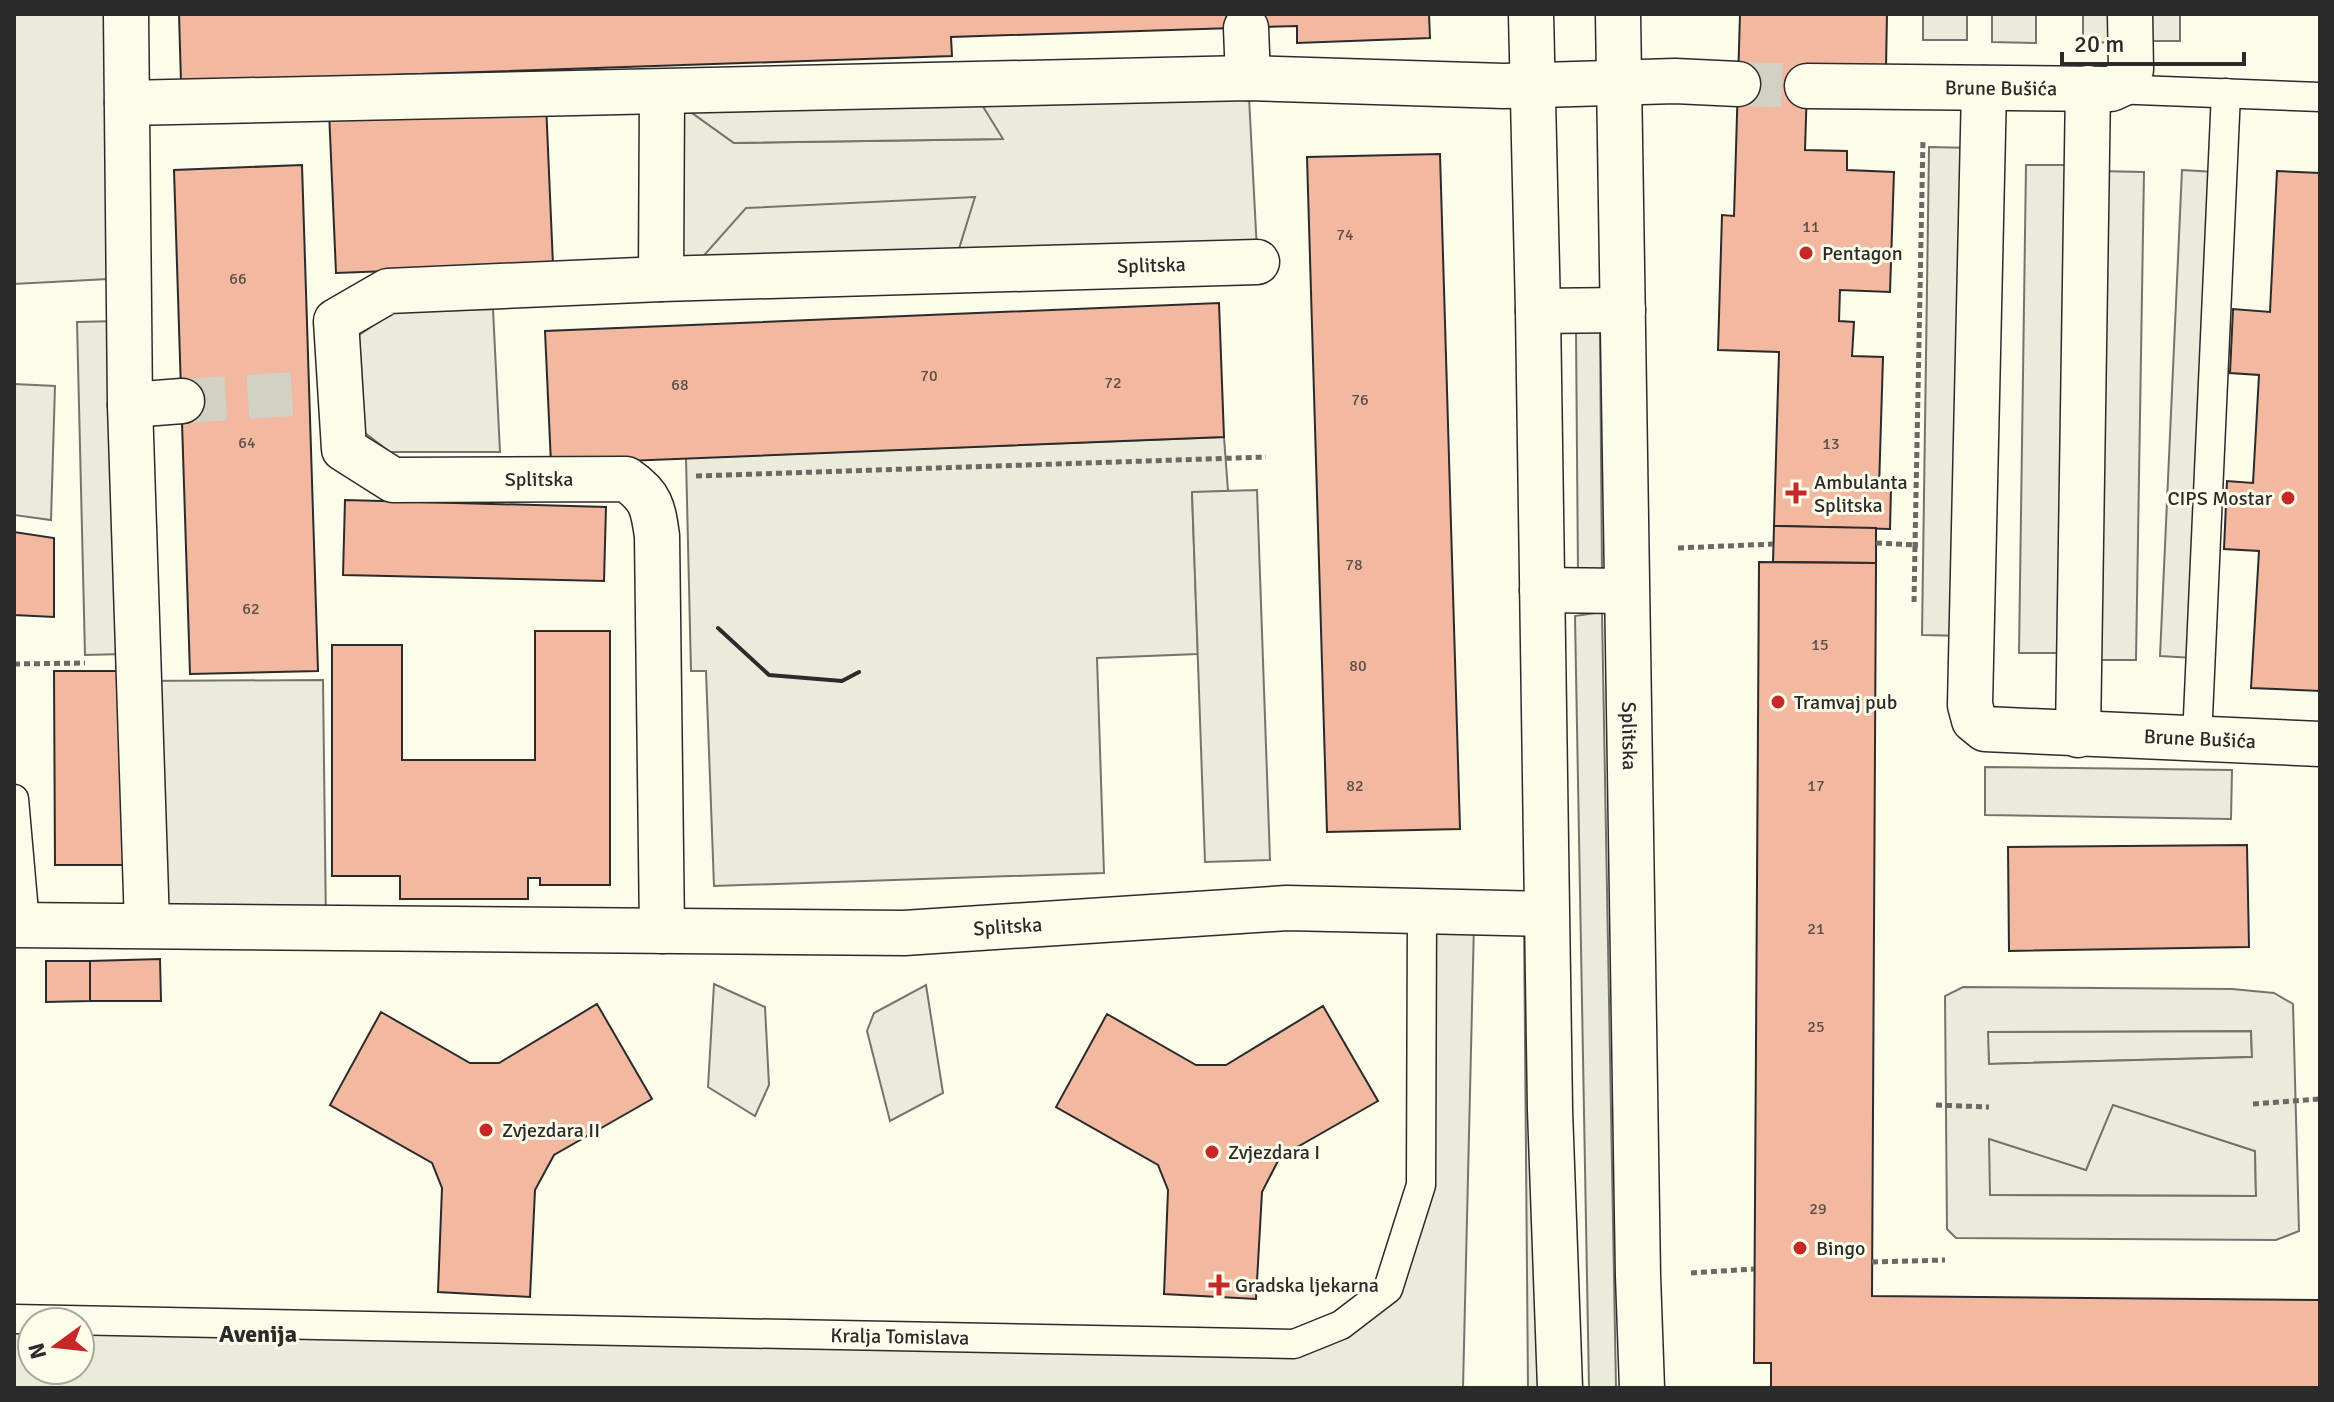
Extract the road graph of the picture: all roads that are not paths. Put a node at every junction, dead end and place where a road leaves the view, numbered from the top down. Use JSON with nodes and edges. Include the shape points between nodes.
{"nodes":[{"id":1,"x":126,"y":14,"type":"edge"},
{"id":2,"x":1531,"y":14,"type":"edge"},
{"id":3,"x":1618,"y":14,"type":"edge"},
{"id":4,"x":2130,"y":14,"type":"edge"},
{"id":5,"x":1246,"y":28,"type":"dead end"},
{"id":6,"x":1248,"y":78,"type":"junction"},
{"id":7,"x":1620,"y":83,"type":"junction"},
{"id":8,"x":1533,"y":84,"type":"junction"},
{"id":9,"x":1738,"y":84,"type":"tunnel mouth"},
{"id":10,"x":1807,"y":86,"type":"tunnel mouth"},
{"id":11,"x":1984,"y":88,"type":"junction"},
{"id":12,"x":2099,"y":89,"type":"junction"},
{"id":13,"x":662,"y":92,"type":"junction"},
{"id":14,"x":2226,"y":93,"type":"junction"},
{"id":15,"x":2320,"y":97,"type":"edge"},
{"id":16,"x":127,"y":103,"type":"junction"},
{"id":17,"x":1257,"y":262,"type":"dead end"},
{"id":18,"x":661,"y":279,"type":"junction"},
{"id":19,"x":1623,"y":310,"type":"junction"},
{"id":20,"x":1538,"y":311,"type":"junction"},
{"id":21,"x":182,"y":401,"type":"tunnel mouth"},
{"id":22,"x":130,"y":405,"type":"junction"},
{"id":23,"x":1626,"y":570,"type":"junction"},
{"id":24,"x":1542,"y":590,"type":"junction"},
{"id":25,"x":2078,"y":735,"type":"junction"},
{"id":26,"x":2197,"y":739,"type":"junction"},
{"id":27,"x":2320,"y":744,"type":"edge"},
{"id":28,"x":14,"y":799,"type":"edge"},
{"id":29,"x":1422,"y":911,"type":"junction"},
{"id":30,"x":1546,"y":914,"type":"junction"},
{"id":31,"x":20,"y":924,"type":"edge"},
{"id":32,"x":147,"y":925,"type":"junction"},
{"id":33,"x":662,"y":931,"type":"junction"},
{"id":34,"x":14,"y":1319,"type":"edge"},
{"id":35,"x":1560,"y":1388,"type":"edge"},
{"id":36,"x":1642,"y":1388,"type":"edge"}],
"edges":[{"from":1,"to":16,"type":"street"},
{"from":2,"to":8,"type":"street"},
{"from":3,"to":7,"type":"street","name":"Splitska"},
{"from":4,"to":12,"type":"street","via":[[2131,70],[2124,83]]},
{"from":5,"to":6,"type":"street"},
{"from":6,"to":8,"type":"street"},
{"from":6,"to":13,"type":"street"},
{"from":7,"to":8,"type":"street"},
{"from":7,"to":9,"type":"street"},
{"from":7,"to":19,"type":"street","name":"Splitska"},
{"from":8,"to":20,"type":"street"},
{"from":10,"to":11,"type":"street","name":"Brune Bušića"},
{"from":11,"to":12,"type":"street","name":"Brune Bušića"},
{"from":11,"to":25,"type":"street","name":"Brune Bušića","via":[[1970,705],[1974,720],[1985,729]]},
{"from":12,"to":14,"type":"lane"},
{"from":12,"to":25,"type":"street"},
{"from":13,"to":16,"type":"street"},
{"from":13,"to":18,"type":"street"},
{"from":14,"to":15,"type":"lane"},
{"from":14,"to":26,"type":"lane"},
{"from":16,"to":22,"type":"street"},
{"from":17,"to":18,"type":"street","name":"Splitska"},
{"from":18,"to":33,"type":"street","name":"Splitska","via":[[388,291],[336,321],[325,391],[344,449],[393,480],[626,479],[642,490],[657,536]]},
{"from":19,"to":20,"type":"street"},
{"from":19,"to":23,"type":"street","name":"Splitska"},
{"from":20,"to":24,"type":"street"},
{"from":21,"to":22,"type":"street"},
{"from":22,"to":32,"type":"street"},
{"from":23,"to":24,"type":"street"},
{"from":23,"to":36,"type":"street","name":"Splitska"},
{"from":24,"to":30,"type":"street"},
{"from":25,"to":26,"type":"street","name":"Brune Bušića"},
{"from":26,"to":27,"type":"street","name":"Brune Bušića"},
{"from":28,"to":31,"type":"lane","name":"Splitska"},
{"from":29,"to":30,"type":"street","name":"Splitska"},
{"from":29,"to":33,"type":"street","name":"Splitska","via":[[1287,908],[904,933]]},
{"from":29,"to":34,"type":"lane","name":"Kralja Tomislava","via":[[1421,1185],[1388,1289],[1341,1325],[1294,1344]]},
{"from":30,"to":35,"type":"street"},
{"from":31,"to":32,"type":"street","name":"Splitska"},
{"from":32,"to":33,"type":"street","name":"Splitska"}]}
